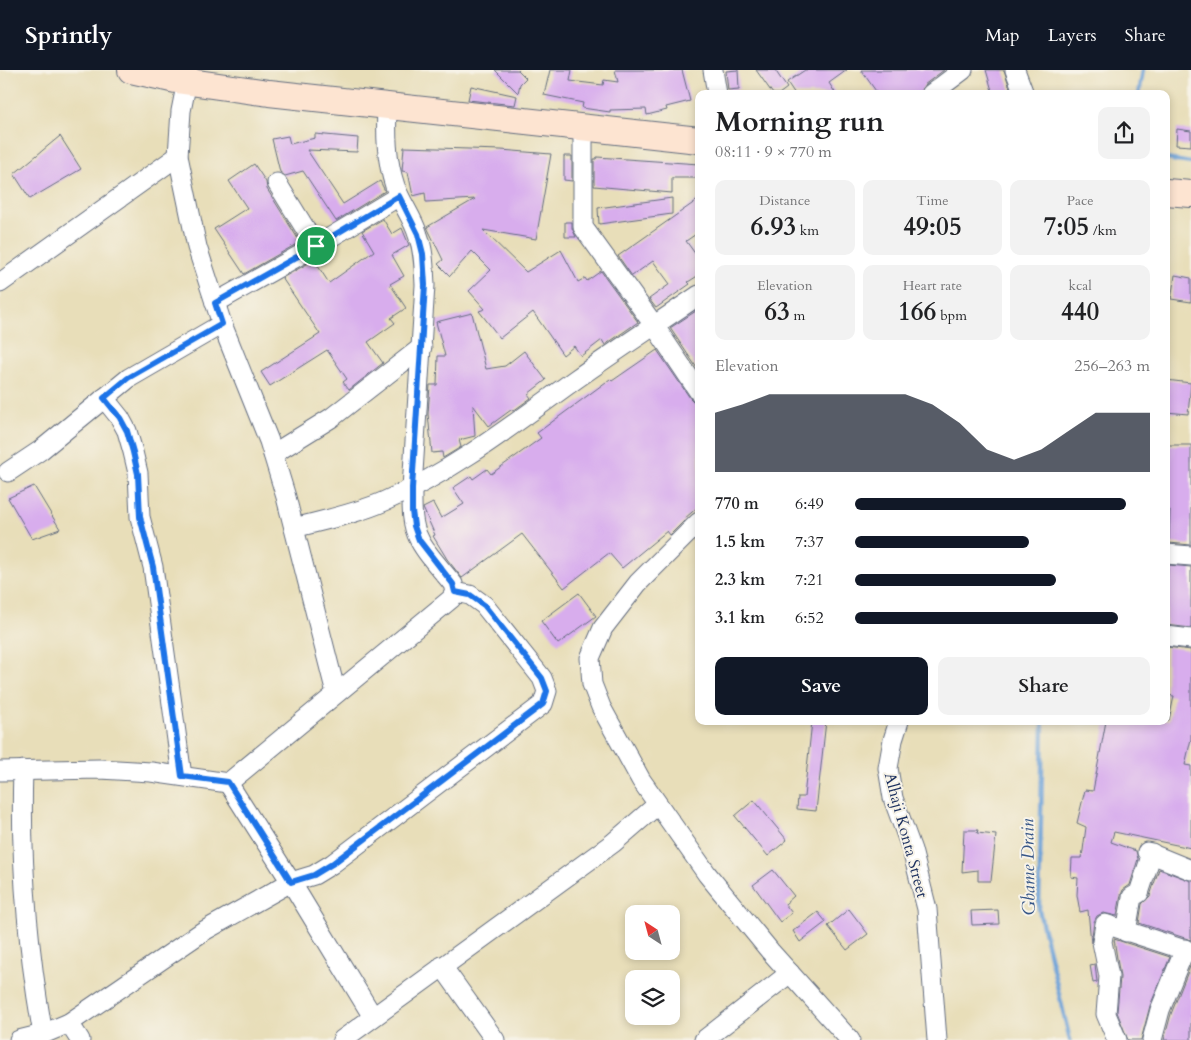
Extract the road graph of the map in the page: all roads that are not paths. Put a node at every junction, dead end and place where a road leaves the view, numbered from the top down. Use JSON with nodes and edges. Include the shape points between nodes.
{"nodes":[{"id":1,"x":131,"y":70,"type":"edge"},
{"id":2,"x":713,"y":70,"type":"edge"},
{"id":3,"x":964,"y":70,"type":"edge"},
{"id":4,"x":1015,"y":70,"type":"edge"},
{"id":5,"x":180,"y":77,"type":"edge"},
{"id":6,"x":716,"y":90,"type":"edge"},
{"id":7,"x":936,"y":90,"type":"edge"},
{"id":8,"x":1022,"y":90,"type":"edge"},
{"id":9,"x":387,"y":106,"type":"junction"},
{"id":10,"x":583,"y":127,"type":"junction"},
{"id":11,"x":695,"y":140,"type":"edge"},
{"id":12,"x":178,"y":156,"type":"junction"},
{"id":13,"x":277,"y":183,"type":"dead end"},
{"id":14,"x":1170,"y":192,"type":"edge"},
{"id":15,"x":1191,"y":194,"type":"edge"},
{"id":16,"x":399,"y":196,"type":"junction"},
{"id":17,"x":316,"y":246,"type":"junction"},
{"id":18,"x":0,"y":283,"type":"edge"},
{"id":19,"x":695,"y":298,"type":"edge"},
{"id":20,"x":215,"y":303,"type":"junction"},
{"id":21,"x":222,"y":324,"type":"junction"},
{"id":22,"x":654,"y":325,"type":"junction"},
{"id":23,"x":422,"y":347,"type":"junction"},
{"id":24,"x":695,"y":386,"type":"edge"},
{"id":25,"x":104,"y":398,"type":"junction"},
{"id":26,"x":272,"y":454,"type":"junction"},
{"id":27,"x":8,"y":472,"type":"dead end"},
{"id":28,"x":412,"y":488,"type":"junction"},
{"id":29,"x":695,"y":526,"type":"edge"},
{"id":30,"x":294,"y":528,"type":"junction"},
{"id":31,"x":1170,"y":554,"type":"edge"},
{"id":32,"x":1191,"y":556,"type":"edge"},
{"id":33,"x":455,"y":592,"type":"junction"},
{"id":34,"x":1170,"y":636,"type":"edge"},
{"id":35,"x":1191,"y":639,"type":"edge"},
{"id":36,"x":336,"y":693,"type":"junction"},
{"id":37,"x":898,"y":725,"type":"edge"},
{"id":38,"x":22,"y":770,"type":"junction"},
{"id":39,"x":0,"y":771,"type":"edge"},
{"id":40,"x":182,"y":776,"type":"junction"},
{"id":41,"x":228,"y":782,"type":"junction"},
{"id":42,"x":658,"y":805,"type":"junction"},
{"id":43,"x":1191,"y":870,"type":"edge"},
{"id":44,"x":291,"y":882,"type":"junction"},
{"id":45,"x":1126,"y":932,"type":"junction"},
{"id":46,"x":1188,"y":950,"type":"edge"},
{"id":47,"x":442,"y":966,"type":"junction"},
{"id":48,"x":790,"y":973,"type":"junction"},
{"id":49,"x":373,"y":1017,"type":"junction"},
{"id":50,"x":69,"y":1023,"type":"junction"},
{"id":51,"x":43,"y":1034,"type":"junction"},
{"id":52,"x":19,"y":1040,"type":"edge"},
{"id":53,"x":80,"y":1040,"type":"edge"},
{"id":54,"x":342,"y":1040,"type":"edge"},
{"id":55,"x":495,"y":1040,"type":"edge"},
{"id":56,"x":704,"y":1040,"type":"edge"},
{"id":57,"x":850,"y":1040,"type":"edge"},
{"id":58,"x":937,"y":1040,"type":"edge"},
{"id":59,"x":1117,"y":1040,"type":"edge"},
{"id":60,"x":1152,"y":1040,"type":"edge"}],
"edges":[{"from":1,"to":5,"type":"main road"},
{"from":2,"to":6,"type":"street"},
{"from":3,"to":7,"type":"street"},
{"from":4,"to":8,"type":"street"},
{"from":5,"to":9,"type":"main road"},
{"from":5,"to":12,"type":"street"},
{"from":9,"to":10,"type":"main road"},
{"from":9,"to":16,"type":"street","via":[[385,137],[388,161]]},
{"from":10,"to":11,"type":"main road"},
{"from":10,"to":22,"type":"street","via":[[583,227]]},
{"from":12,"to":18,"type":"street"},
{"from":12,"to":20,"type":"street","via":[[197,247]]},
{"from":13,"to":17,"type":"street"},
{"from":14,"to":15,"type":"main road"},
{"from":16,"to":17,"type":"street"},
{"from":16,"to":23,"type":"street","via":[[418,234],[423,254]]},
{"from":17,"to":20,"type":"street"},
{"from":19,"to":22,"type":"street"},
{"from":20,"to":21,"type":"street"},
{"from":21,"to":25,"type":"street","via":[[136,374]]},
{"from":21,"to":26,"type":"street"},
{"from":22,"to":24,"type":"street"},
{"from":22,"to":28,"type":"street","via":[[519,421]]},
{"from":23,"to":26,"type":"street","via":[[330,418]]},
{"from":23,"to":28,"type":"street"},
{"from":25,"to":27,"type":"street"},
{"from":25,"to":40,"type":"street","via":[[123,425],[135,459],[140,517],[153,567]]},
{"from":26,"to":30,"type":"street"},
{"from":28,"to":30,"type":"street","via":[[361,510]]},
{"from":28,"to":33,"type":"street","via":[[414,526],[419,540],[453,584]]},
{"from":29,"to":42,"type":"street","via":[[638,583],[604,628],[590,658],[592,684],[600,707]]},
{"from":30,"to":36,"type":"street"},
{"from":31,"to":32,"type":"street"},
{"from":33,"to":36,"type":"street","via":[[451,599]]},
{"from":33,"to":44,"type":"street","via":[[470,595],[484,605],[542,678],[547,691],[543,704],[332,864],[314,875]]},
{"from":34,"to":35,"type":"street"},
{"from":36,"to":41,"type":"street"},
{"from":37,"to":58,"type":"street","name":"Alhaji Konta Street","via":[[888,768],[893,798],[912,850],[927,909]]},
{"from":38,"to":39,"type":"street"},
{"from":38,"to":40,"type":"street","via":[[100,769]]},
{"from":38,"to":51,"type":"street","via":[[21,825],[27,930]]},
{"from":40,"to":41,"type":"street"},
{"from":41,"to":44,"type":"street"},
{"from":42,"to":47,"type":"street","via":[[613,842]]},
{"from":42,"to":48,"type":"street","via":[[708,874]]},
{"from":43,"to":45,"type":"street","via":[[1149,853],[1139,893],[1132,897]]},
{"from":44,"to":49,"type":"street"},
{"from":44,"to":50,"type":"street","via":[[202,932]]},
{"from":45,"to":46,"type":"street"},
{"from":45,"to":59,"type":"street","via":[[1105,924],[1102,942],[1109,976],[1106,1014]]},
{"from":46,"to":60,"type":"street","via":[[1160,1010]]},
{"from":47,"to":49,"type":"street"},
{"from":47,"to":55,"type":"street"},
{"from":48,"to":56,"type":"street"},
{"from":48,"to":57,"type":"street"},
{"from":49,"to":54,"type":"street"},
{"from":50,"to":51,"type":"street"},
{"from":50,"to":53,"type":"street"},
{"from":51,"to":52,"type":"street"}]}
